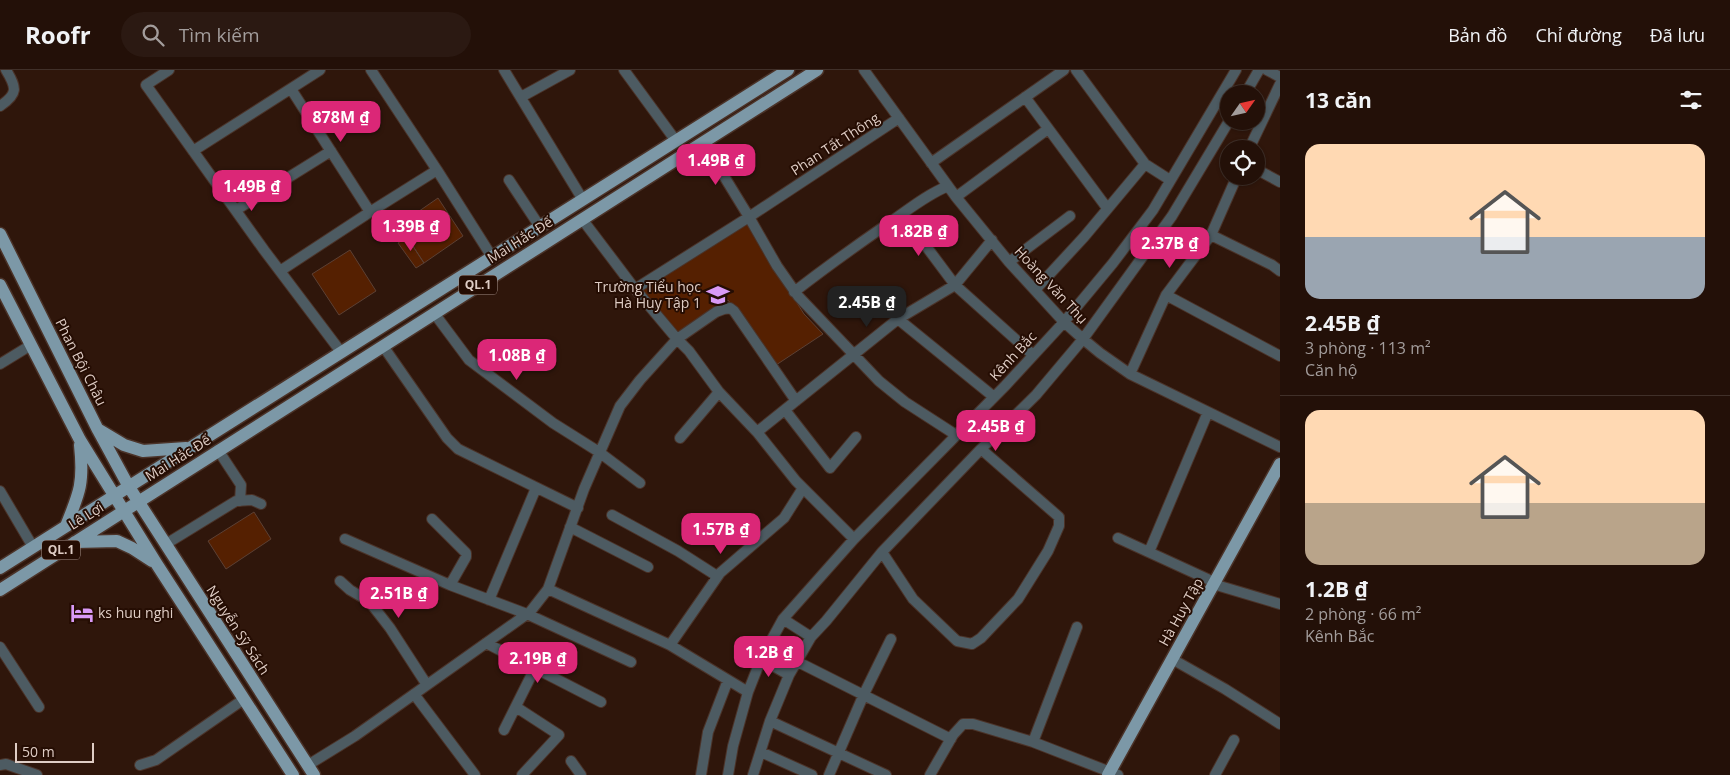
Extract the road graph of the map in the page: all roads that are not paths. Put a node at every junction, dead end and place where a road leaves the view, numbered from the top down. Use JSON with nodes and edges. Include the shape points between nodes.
{"nodes":[{"id":1,"x":6,"y":70,"type":"edge"},
{"id":2,"x":169,"y":70,"type":"edge"},
{"id":3,"x":320,"y":70,"type":"edge"},
{"id":4,"x":371,"y":70,"type":"edge"},
{"id":5,"x":504,"y":70,"type":"edge"},
{"id":6,"x":570,"y":70,"type":"edge"},
{"id":7,"x":624,"y":70,"type":"edge"},
{"id":8,"x":788,"y":70,"type":"edge"},
{"id":9,"x":817,"y":70,"type":"edge"},
{"id":10,"x":864,"y":70,"type":"edge"},
{"id":11,"x":1064,"y":70,"type":"edge"},
{"id":12,"x":1076,"y":70,"type":"edge"},
{"id":13,"x":1236,"y":70,"type":"edge"},
{"id":14,"x":1259,"y":70,"type":"edge"},
{"id":15,"x":1267,"y":70,"type":"edge"},
{"id":16,"x":1280,"y":77,"type":"edge"},
{"id":17,"x":1280,"y":84,"type":"edge"},
{"id":18,"x":1250,"y":85,"type":"edge"},
{"id":19,"x":291,"y":88,"type":"junction"},
{"id":20,"x":748,"y":96,"type":"junction"},
{"id":21,"x":521,"y":97,"type":"junction"},
{"id":22,"x":1025,"y":97,"type":"junction"},
{"id":23,"x":0,"y":106,"type":"edge"},
{"id":24,"x":756,"y":108,"type":"junction"},
{"id":25,"x":899,"y":118,"type":"junction"},
{"id":26,"x":1048,"y":129,"type":"junction"},
{"id":27,"x":1224,"y":130,"type":"edge"},
{"id":28,"x":1253,"y":140,"type":"edge"},
{"id":29,"x":676,"y":141,"type":"junction"},
{"id":30,"x":703,"y":142,"type":"junction"},
{"id":31,"x":194,"y":151,"type":"junction"},
{"id":32,"x":331,"y":151,"type":"junction"},
{"id":33,"x":931,"y":163,"type":"junction"},
{"id":34,"x":1145,"y":164,"type":"junction"},
{"id":35,"x":437,"y":170,"type":"junction"},
{"id":36,"x":1265,"y":174,"type":"edge"},
{"id":37,"x":509,"y":180,"type":"dead end"},
{"id":38,"x":1170,"y":180,"type":"junction"},
{"id":39,"x":1280,"y":182,"type":"edge"},
{"id":40,"x":1233,"y":185,"type":"edge"},
{"id":41,"x":948,"y":186,"type":"junction"},
{"id":42,"x":956,"y":197,"type":"junction"},
{"id":43,"x":583,"y":200,"type":"junction"},
{"id":44,"x":1107,"y":208,"type":"junction"},
{"id":45,"x":236,"y":210,"type":"junction"},
{"id":46,"x":370,"y":212,"type":"junction"},
{"id":47,"x":902,"y":214,"type":"junction"},
{"id":48,"x":1070,"y":216,"type":"dead end"},
{"id":49,"x":749,"y":217,"type":"junction"},
{"id":50,"x":582,"y":219,"type":"junction"},
{"id":51,"x":540,"y":227,"type":"junction"},
{"id":52,"x":1211,"y":236,"type":"junction"},
{"id":53,"x":992,"y":240,"type":"junction"},
{"id":54,"x":1,"y":241,"type":"edge"},
{"id":55,"x":492,"y":257,"type":"junction"},
{"id":56,"x":1009,"y":262,"type":"junction"},
{"id":57,"x":1280,"y":271,"type":"edge"},
{"id":58,"x":280,"y":272,"type":"junction"},
{"id":59,"x":0,"y":285,"type":"edge"},
{"id":60,"x":955,"y":285,"type":"junction"},
{"id":61,"x":635,"y":289,"type":"junction"},
{"id":62,"x":1035,"y":290,"type":"junction"},
{"id":63,"x":794,"y":292,"type":"junction"},
{"id":64,"x":1166,"y":295,"type":"junction"},
{"id":65,"x":434,"y":313,"type":"junction"},
{"id":66,"x":898,"y":319,"type":"junction"},
{"id":67,"x":1064,"y":322,"type":"junction"},
{"id":68,"x":50,"y":334,"type":"junction"},
{"id":69,"x":677,"y":339,"type":"junction"},
{"id":70,"x":1083,"y":339,"type":"junction"},
{"id":71,"x":30,"y":345,"type":"junction"},
{"id":72,"x":382,"y":346,"type":"junction"},
{"id":73,"x":341,"y":352,"type":"junction"},
{"id":74,"x":853,"y":355,"type":"junction"},
{"id":75,"x":1033,"y":355,"type":"junction"},
{"id":76,"x":1280,"y":356,"type":"edge"},
{"id":77,"x":0,"y":364,"type":"edge"},
{"id":78,"x":1130,"y":374,"type":"junction"},
{"id":79,"x":719,"y":392,"type":"junction"},
{"id":80,"x":994,"y":397,"type":"junction"},
{"id":81,"x":796,"y":401,"type":"junction"},
{"id":82,"x":785,"y":410,"type":"junction"},
{"id":83,"x":1208,"y":412,"type":"junction"},
{"id":84,"x":98,"y":430,"type":"junction"},
{"id":85,"x":757,"y":432,"type":"junction"},
{"id":86,"x":956,"y":435,"type":"junction"},
{"id":87,"x":680,"y":438,"type":"dead end"},
{"id":88,"x":856,"y":438,"type":"dead end"},
{"id":89,"x":80,"y":440,"type":"junction"},
{"id":90,"x":1280,"y":447,"type":"edge"},
{"id":91,"x":189,"y":448,"type":"junction"},
{"id":92,"x":981,"y":449,"type":"junction"},
{"id":93,"x":218,"y":450,"type":"junction"},
{"id":94,"x":599,"y":452,"type":"junction"},
{"id":95,"x":1280,"y":464,"type":"edge"},
{"id":96,"x":640,"y":483,"type":"dead end"},
{"id":97,"x":129,"y":487,"type":"junction"},
{"id":98,"x":536,"y":488,"type":"junction"},
{"id":99,"x":803,"y":488,"type":"junction"},
{"id":100,"x":0,"y":491,"type":"edge"},
{"id":101,"x":114,"y":496,"type":"junction"},
{"id":102,"x":138,"y":501,"type":"junction"},
{"id":103,"x":240,"y":501,"type":"junction"},
{"id":104,"x":261,"y":504,"type":"dead end"},
{"id":105,"x":578,"y":508,"type":"junction"},
{"id":106,"x":123,"y":511,"type":"junction"},
{"id":107,"x":612,"y":514,"type":"dead end"},
{"id":108,"x":432,"y":519,"type":"dead end"},
{"id":109,"x":66,"y":526,"type":"junction"},
{"id":110,"x":570,"y":527,"type":"junction"},
{"id":111,"x":1118,"y":538,"type":"dead end"},
{"id":112,"x":345,"y":539,"type":"dead end"},
{"id":113,"x":854,"y":539,"type":"junction"},
{"id":114,"x":75,"y":542,"type":"junction"},
{"id":115,"x":166,"y":544,"type":"junction"},
{"id":116,"x":33,"y":547,"type":"junction"},
{"id":117,"x":882,"y":552,"type":"junction"},
{"id":118,"x":1149,"y":552,"type":"junction"},
{"id":119,"x":156,"y":563,"type":"junction"},
{"id":120,"x":648,"y":567,"type":"dead end"},
{"id":121,"x":0,"y":568,"type":"edge"},
{"id":122,"x":717,"y":576,"type":"junction"},
{"id":123,"x":340,"y":581,"type":"dead end"},
{"id":124,"x":1214,"y":583,"type":"junction"},
{"id":125,"x":450,"y":585,"type":"junction"},
{"id":126,"x":548,"y":589,"type":"junction"},
{"id":127,"x":0,"y":590,"type":"edge"},
{"id":128,"x":489,"y":600,"type":"junction"},
{"id":129,"x":1280,"y":604,"type":"edge"},
{"id":130,"x":527,"y":614,"type":"junction"},
{"id":131,"x":783,"y":619,"type":"junction"},
{"id":132,"x":1077,"y":627,"type":"dead end"},
{"id":133,"x":222,"y":632,"type":"junction"},
{"id":134,"x":811,"y":637,"type":"junction"},
{"id":135,"x":891,"y":639,"type":"dead end"},
{"id":136,"x":206,"y":641,"type":"junction"},
{"id":137,"x":486,"y":644,"type":"junction"},
{"id":138,"x":670,"y":645,"type":"junction"},
{"id":139,"x":2,"y":652,"type":"edge"},
{"id":140,"x":1172,"y":659,"type":"junction"},
{"id":141,"x":760,"y":660,"type":"junction"},
{"id":142,"x":796,"y":661,"type":"junction"},
{"id":143,"x":631,"y":662,"type":"dead end"},
{"id":144,"x":535,"y":668,"type":"junction"},
{"id":145,"x":789,"y":675,"type":"junction"},
{"id":146,"x":728,"y":680,"type":"junction"},
{"id":147,"x":427,"y":685,"type":"junction"},
{"id":148,"x":748,"y":692,"type":"junction"},
{"id":149,"x":414,"y":694,"type":"junction"},
{"id":150,"x":864,"y":694,"type":"junction"},
{"id":151,"x":244,"y":700,"type":"junction"},
{"id":152,"x":601,"y":702,"type":"dead end"},
{"id":153,"x":39,"y":707,"type":"dead end"},
{"id":154,"x":516,"y":707,"type":"junction"},
{"id":155,"x":770,"y":721,"type":"junction"},
{"id":156,"x":281,"y":723,"type":"junction"},
{"id":157,"x":1280,"y":724,"type":"edge"},
{"id":158,"x":504,"y":730,"type":"dead end"},
{"id":159,"x":266,"y":734,"type":"junction"},
{"id":160,"x":951,"y":739,"type":"junction"},
{"id":161,"x":1234,"y":740,"type":"dead end"},
{"id":162,"x":1033,"y":742,"type":"junction"},
{"id":163,"x":761,"y":752,"type":"junction"},
{"id":164,"x":838,"y":753,"type":"junction"},
{"id":165,"x":571,"y":761,"type":"dead end"},
{"id":166,"x":0,"y":765,"type":"edge"},
{"id":167,"x":140,"y":765,"type":"dead end"},
{"id":168,"x":311,"y":770,"type":"edge"},
{"id":169,"x":1112,"y":774,"type":"edge"},
{"id":170,"x":36,"y":775,"type":"edge"},
{"id":171,"x":293,"y":775,"type":"edge"},
{"id":172,"x":475,"y":775,"type":"edge"},
{"id":173,"x":522,"y":775,"type":"edge"},
{"id":174,"x":581,"y":775,"type":"edge"},
{"id":175,"x":701,"y":775,"type":"edge"},
{"id":176,"x":728,"y":775,"type":"edge"},
{"id":177,"x":753,"y":775,"type":"edge"},
{"id":178,"x":812,"y":775,"type":"edge"},
{"id":179,"x":829,"y":775,"type":"edge"},
{"id":180,"x":886,"y":775,"type":"edge"},
{"id":181,"x":930,"y":775,"type":"edge"},
{"id":182,"x":1215,"y":775,"type":"edge"}],
"edges":[{"from":1,"to":23,"type":"street","via":[[14,89],[12,97]]},
{"from":2,"to":31,"type":"street","via":[[146,85]]},
{"from":3,"to":19,"type":"street"},
{"from":4,"to":35,"type":"street"},
{"from":5,"to":21,"type":"street"},
{"from":6,"to":21,"type":"street"},
{"from":7,"to":29,"type":"street"},
{"from":8,"to":20,"type":"main road","name":"Mai Hắc Đế","number":"QL.1"},
{"from":9,"to":24,"type":"main road","name":"Mai Hắc Đế","number":"QL.1"},
{"from":10,"to":25,"type":"street","name":"Hoàng Văn Thụ"},
{"from":11,"to":22,"type":"street"},
{"from":12,"to":34,"type":"street"},
{"from":13,"to":38,"type":"street","name":"Kênh Bắc"},
{"from":14,"to":18,"type":"street"},
{"from":15,"to":16,"type":"street"},
{"from":17,"to":28,"type":"street"},
{"from":19,"to":31,"type":"street"},
{"from":19,"to":32,"type":"street"},
{"from":20,"to":24,"type":"main road"},
{"from":20,"to":29,"type":"main road","name":"Mai Hắc Đế","number":"QL.1"},
{"from":21,"to":43,"type":"street"},
{"from":22,"to":26,"type":"street"},
{"from":22,"to":33,"type":"street"},
{"from":24,"to":30,"type":"main road","name":"Mai Hắc Đế","number":"QL.1"},
{"from":25,"to":33,"type":"street","name":"Hoàng Văn Thụ"},
{"from":25,"to":49,"type":"street","name":"Phan Tất Thông"},
{"from":26,"to":42,"type":"street"},
{"from":26,"to":44,"type":"street"},
{"from":27,"to":70,"type":"street","via":[[1172,216]]},
{"from":29,"to":43,"type":"main road","name":"Mai Hắc Đế","number":"QL.1"},
{"from":30,"to":49,"type":"street"},
{"from":30,"to":50,"type":"main road","name":"Mai Hắc Đế","number":"QL.1"},
{"from":31,"to":45,"type":"street"},
{"from":32,"to":45,"type":"street"},
{"from":32,"to":46,"type":"street"},
{"from":33,"to":41,"type":"street","name":"Hoàng Văn Thụ"},
{"from":34,"to":38,"type":"street"},
{"from":34,"to":44,"type":"street"},
{"from":35,"to":46,"type":"street"},
{"from":35,"to":55,"type":"street"},
{"from":36,"to":39,"type":"street"},
{"from":37,"to":51,"type":"street"},
{"from":38,"to":67,"type":"street","name":"Kênh Bắc","via":[[1153,210]]},
{"from":40,"to":52,"type":"street"},
{"from":41,"to":42,"type":"street","name":"Hoàng Văn Thụ"},
{"from":41,"to":47,"type":"street","via":[[933,192]]},
{"from":42,"to":53,"type":"street","name":"Hoàng Văn Thụ"},
{"from":43,"to":51,"type":"main road","name":"Mai Hắc Đế","number":"QL.1"},
{"from":44,"to":62,"type":"street"},
{"from":45,"to":58,"type":"street"},
{"from":46,"to":58,"type":"street"},
{"from":47,"to":60,"type":"street"},
{"from":47,"to":63,"type":"street"},
{"from":48,"to":56,"type":"street"},
{"from":49,"to":61,"type":"street","name":"Phan Tất Thông"},
{"from":49,"to":63,"type":"street"},
{"from":50,"to":61,"type":"street"},
{"from":50,"to":65,"type":"main road","name":"Mai Hắc Đế","number":"QL.1"},
{"from":51,"to":55,"type":"main road","name":"Mai Hắc Đế","number":"QL.1"},
{"from":52,"to":57,"type":"street"},
{"from":52,"to":64,"type":"street"},
{"from":53,"to":56,"type":"street","name":"Hoàng Văn Thụ"},
{"from":53,"to":60,"type":"street"},
{"from":54,"to":68,"type":"main road","name":"Phan Bội Châu"},
{"from":55,"to":73,"type":"main road","name":"Mai Hắc Đế","number":"QL.1"},
{"from":56,"to":62,"type":"street","name":"Hoàng Văn Thụ"},
{"from":58,"to":73,"type":"street"},
{"from":59,"to":71,"type":"main road"},
{"from":60,"to":66,"type":"street"},
{"from":60,"to":75,"type":"street"},
{"from":61,"to":69,"type":"street"},
{"from":62,"to":67,"type":"street","name":"Hoàng Văn Thụ"},
{"from":63,"to":74,"type":"street"},
{"from":64,"to":76,"type":"street"},
{"from":64,"to":78,"type":"street"},
{"from":65,"to":72,"type":"main road","name":"Mai Hắc Đế","number":"QL.1"},
{"from":65,"to":94,"type":"street","via":[[469,360],[553,423]]},
{"from":66,"to":74,"type":"street"},
{"from":66,"to":80,"type":"street"},
{"from":67,"to":70,"type":"street","name":"Hoàng Văn Thụ"},
{"from":67,"to":75,"type":"street","name":"Kênh Bắc"},
{"from":68,"to":71,"type":"main road"},
{"from":68,"to":84,"type":"main road","name":"Phan Bội Châu"},
{"from":69,"to":79,"type":"street"},
{"from":69,"to":81,"type":"street","via":[[716,312],[730,308]]},
{"from":69,"to":94,"type":"street","via":[[620,406]]},
{"from":70,"to":78,"type":"street","name":"Hoàng Văn Thụ"},
{"from":70,"to":92,"type":"street","via":[[1036,395]]},
{"from":71,"to":77,"type":"street"},
{"from":71,"to":89,"type":"main road"},
{"from":72,"to":93,"type":"main road","name":"Mai Hắc Đế","number":"QL.1"},
{"from":72,"to":98,"type":"street","via":[[446,438],[458,449]]},
{"from":73,"to":91,"type":"main road","name":"Mai Hắc Đế","number":"QL.1"},
{"from":74,"to":81,"type":"street"},
{"from":74,"to":86,"type":"street","via":[[905,402]]},
{"from":75,"to":80,"type":"street","name":"Kênh Bắc"},
{"from":78,"to":83,"type":"street","name":"Hoàng Văn Thụ"},
{"from":79,"to":85,"type":"street"},
{"from":79,"to":87,"type":"street"},
{"from":80,"to":86,"type":"street","name":"Kênh Bắc"},
{"from":81,"to":82,"type":"street"},
{"from":82,"to":85,"type":"street"},
{"from":82,"to":88,"type":"street","via":[[830,468]]},
{"from":83,"to":90,"type":"street","name":"Hoàng Văn Thụ"},
{"from":83,"to":118,"type":"street"},
{"from":84,"to":91,"type":"main road","via":[[143,451]]},
{"from":84,"to":97,"type":"main road","name":"Phan Bội Châu"},
{"from":85,"to":99,"type":"street"},
{"from":86,"to":113,"type":"street","name":"Kênh Bắc"},
{"from":89,"to":101,"type":"main road"},
{"from":89,"to":109,"type":"main road","via":[[81,487]]},
{"from":91,"to":97,"type":"main road","name":"Mai Hắc Đế","number":"QL.1"},
{"from":92,"to":117,"type":"street"},
{"from":92,"to":117,"type":"street","via":[[1059,517],[1059,526],[1048,551],[1018,600],[988,632],[972,644],[957,641],[913,598]]},
{"from":93,"to":102,"type":"main road","name":"Mai Hắc Đế","number":"QL.1"},
{"from":93,"to":103,"type":"street","via":[[241,485]]},
{"from":94,"to":96,"type":"street"},
{"from":94,"to":105,"type":"street"},
{"from":95,"to":124,"type":"main road","name":"Hà Huy Tập"},
{"from":97,"to":101,"type":"main road","name":"Mai Hắc Đế","number":"QL.1"},
{"from":97,"to":102,"type":"main road","name":"Phan Bội Châu"},
{"from":98,"to":105,"type":"street"},
{"from":98,"to":128,"type":"street"},
{"from":99,"to":113,"type":"street"},
{"from":99,"to":122,"type":"street","via":[[784,518]]},
{"from":100,"to":116,"type":"street"},
{"from":101,"to":106,"type":"main road"},
{"from":101,"to":109,"type":"main road","name":"Lê Lợi","number":"QL.1"},
{"from":102,"to":106,"type":"main road","name":"Lê Lợi","number":"QL.1"},
{"from":102,"to":115,"type":"main road","name":"Nguyễn Sỹ Sách"},
{"from":103,"to":104,"type":"street","via":[[252,500]]},
{"from":103,"to":115,"type":"street"},
{"from":105,"to":110,"type":"street"},
{"from":106,"to":114,"type":"main road","name":"Lê Lợi","number":"QL.1"},
{"from":106,"to":119,"type":"main road"},
{"from":107,"to":122,"type":"street"},
{"from":108,"to":125,"type":"street","via":[[466,553]]},
{"from":109,"to":116,"type":"main road","name":"Lê Lợi","number":"QL.1"},
{"from":110,"to":120,"type":"street"},
{"from":110,"to":126,"type":"street"},
{"from":111,"to":118,"type":"street"},
{"from":112,"to":125,"type":"street"},
{"from":113,"to":131,"type":"street","name":"Kênh Bắc"},
{"from":114,"to":119,"type":"main road","via":[[117,541]]},
{"from":114,"to":127,"type":"main road","name":"Lê Lợi","number":"QL.1"},
{"from":115,"to":133,"type":"main road","name":"Nguyễn Sỹ Sách"},
{"from":116,"to":121,"type":"main road","name":"Lê Lợi","number":"QL.1"},
{"from":117,"to":134,"type":"street"},
{"from":118,"to":124,"type":"street"},
{"from":119,"to":136,"type":"main road"},
{"from":122,"to":138,"type":"street"},
{"from":123,"to":147,"type":"street","via":[[369,601]]},
{"from":124,"to":129,"type":"street"},
{"from":124,"to":140,"type":"main road","name":"Hà Huy Tập"},
{"from":125,"to":128,"type":"street"},
{"from":126,"to":130,"type":"street"},
{"from":126,"to":138,"type":"street"},
{"from":128,"to":130,"type":"street"},
{"from":130,"to":137,"type":"street"},
{"from":130,"to":143,"type":"street"},
{"from":131,"to":134,"type":"street"},
{"from":131,"to":141,"type":"street","name":"Kênh Bắc"},
{"from":132,"to":162,"type":"street"},
{"from":133,"to":136,"type":"main road"},
{"from":133,"to":156,"type":"main road","name":"Nguyễn Sỹ Sách"},
{"from":134,"to":142,"type":"street"},
{"from":135,"to":150,"type":"street"},
{"from":136,"to":151,"type":"main road"},
{"from":137,"to":144,"type":"street"},
{"from":137,"to":147,"type":"street"},
{"from":138,"to":146,"type":"street"},
{"from":139,"to":153,"type":"street"},
{"from":140,"to":157,"type":"street"},
{"from":140,"to":169,"type":"main road","name":"Hà Huy Tập"},
{"from":141,"to":145,"type":"street"},
{"from":141,"to":148,"type":"street","name":"Kênh Bắc"},
{"from":142,"to":145,"type":"street"},
{"from":142,"to":150,"type":"street"},
{"from":144,"to":152,"type":"street"},
{"from":144,"to":154,"type":"street"},
{"from":145,"to":155,"type":"street"},
{"from":146,"to":148,"type":"street"},
{"from":146,"to":175,"type":"street","via":[[708,732]]},
{"from":147,"to":149,"type":"street"},
{"from":148,"to":176,"type":"street","name":"Kênh Bắc"},
{"from":149,"to":168,"type":"street"},
{"from":149,"to":172,"type":"street"},
{"from":150,"to":160,"type":"street"},
{"from":150,"to":164,"type":"street"},
{"from":151,"to":159,"type":"main road"},
{"from":151,"to":167,"type":"street","via":[[156,760]]},
{"from":154,"to":158,"type":"street"},
{"from":154,"to":173,"type":"street","via":[[559,735]]},
{"from":155,"to":163,"type":"street"},
{"from":155,"to":164,"type":"street"},
{"from":156,"to":159,"type":"main road"},
{"from":156,"to":168,"type":"main road","name":"Nguyễn Sỹ Sách"},
{"from":159,"to":171,"type":"main road"},
{"from":160,"to":162,"type":"street","via":[[963,724],[973,724]]},
{"from":160,"to":181,"type":"street"},
{"from":161,"to":182,"type":"street"},
{"from":162,"to":169,"type":"street"},
{"from":163,"to":177,"type":"street"},
{"from":163,"to":178,"type":"street"},
{"from":164,"to":179,"type":"street"},
{"from":164,"to":180,"type":"street"},
{"from":165,"to":174,"type":"street"},
{"from":166,"to":170,"type":"street","via":[[6,764]]}]}
